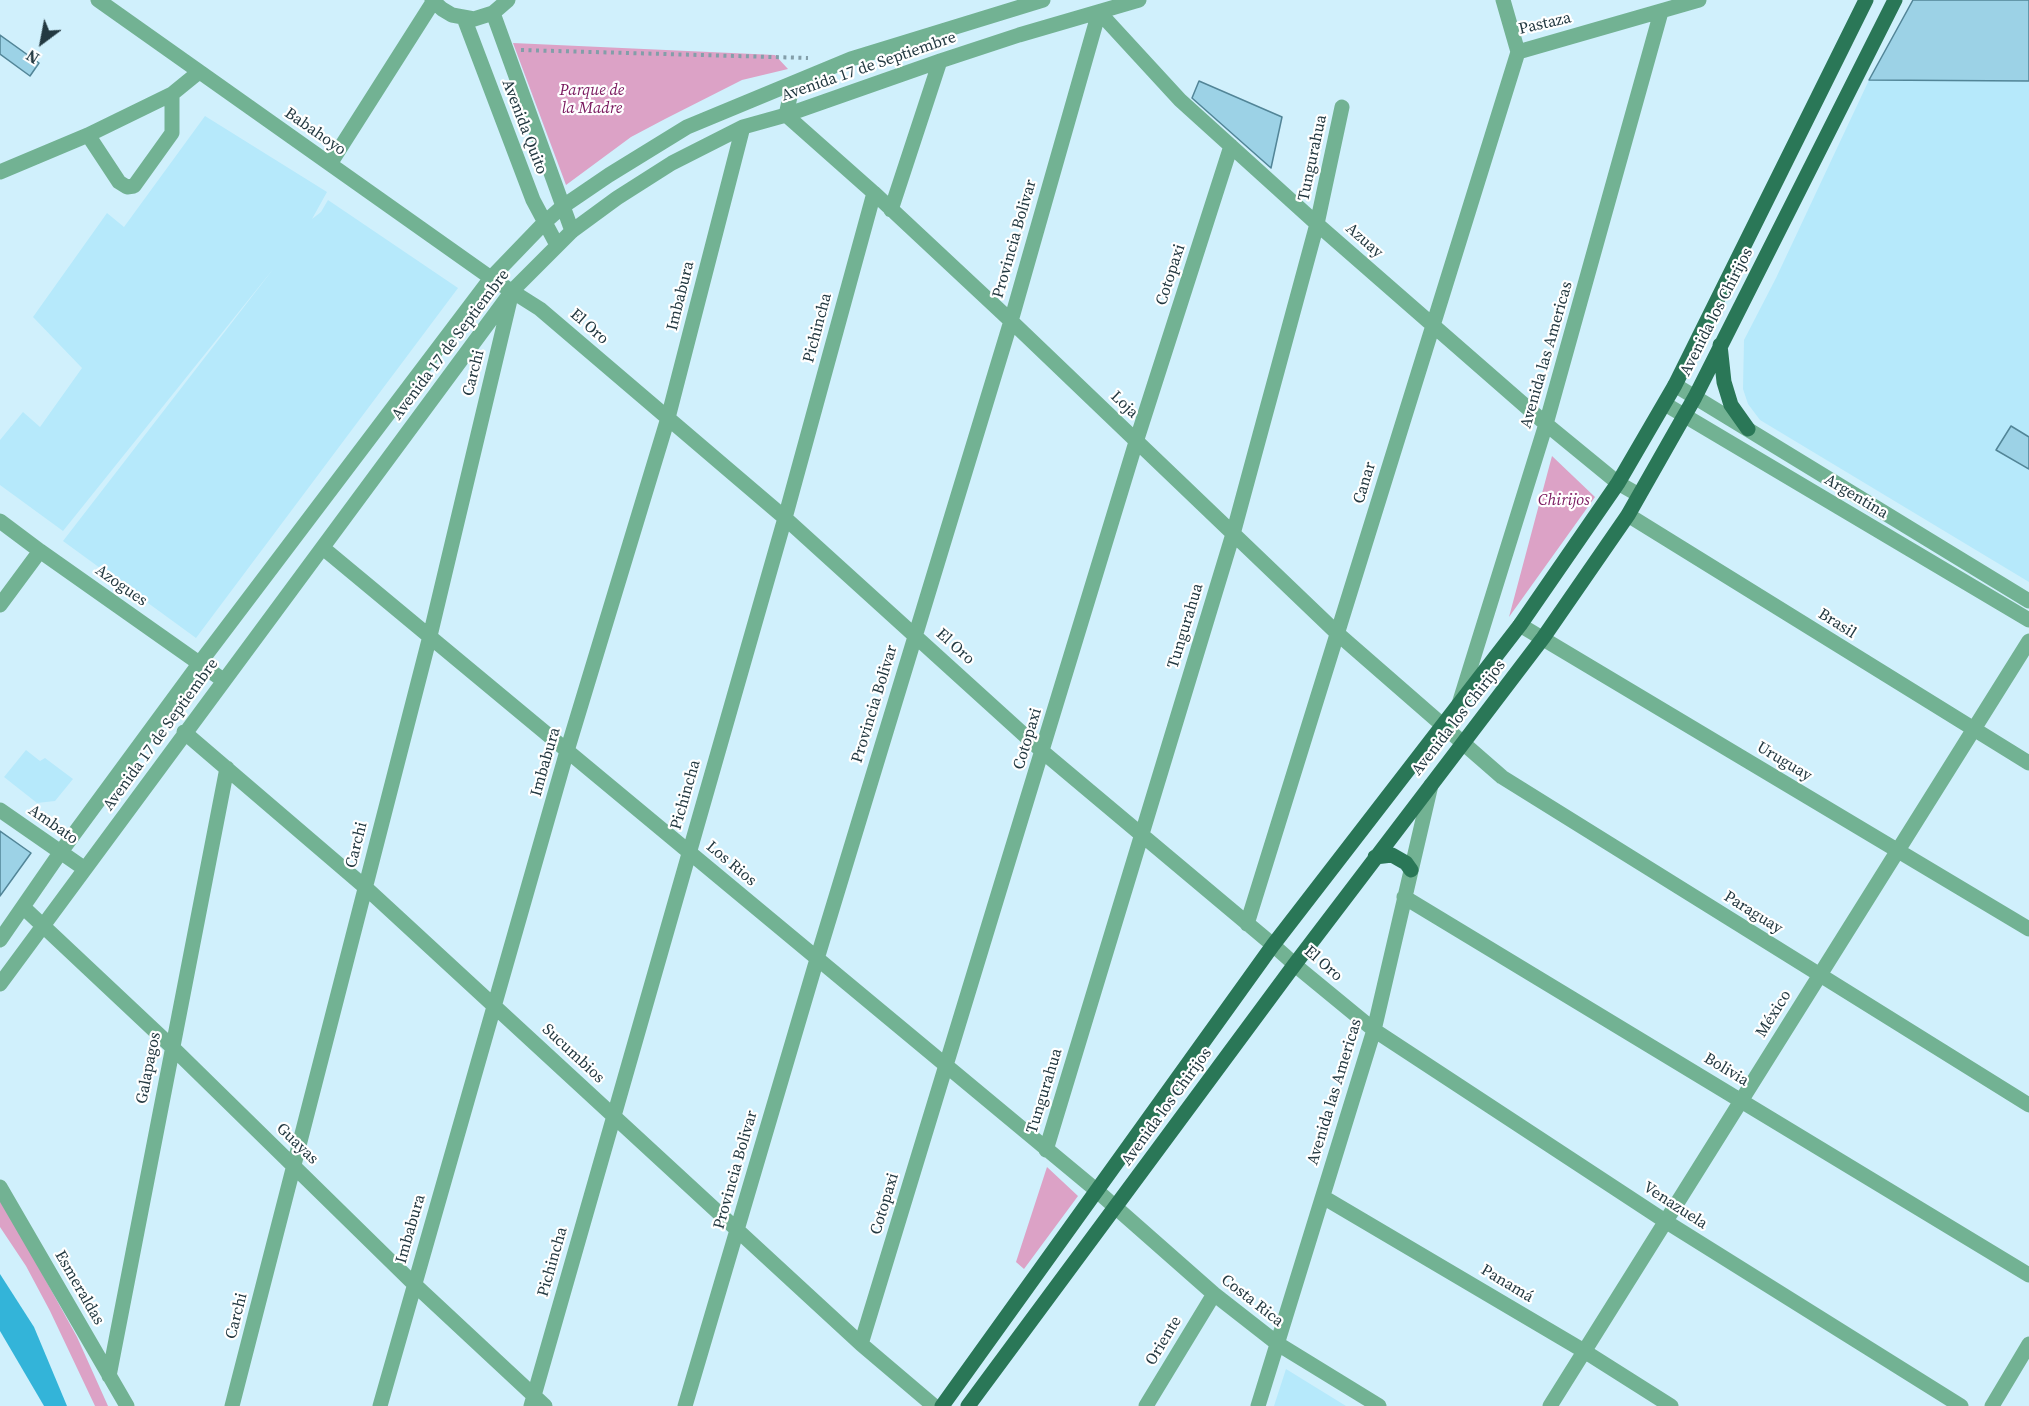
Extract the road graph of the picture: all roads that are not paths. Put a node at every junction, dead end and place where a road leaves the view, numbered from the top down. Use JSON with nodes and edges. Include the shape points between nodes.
{"nodes":[{"id":1,"x":98,"y":0,"type":"edge"},
{"id":2,"x":508,"y":0,"type":"edge"},
{"id":3,"x":1043,"y":0,"type":"edge"},
{"id":4,"x":1139,"y":0,"type":"edge"},
{"id":5,"x":1503,"y":0,"type":"edge"},
{"id":6,"x":1699,"y":0,"type":"edge"},
{"id":7,"x":1866,"y":0,"type":"edge"},
{"id":8,"x":1895,"y":0,"type":"edge"},
{"id":9,"x":433,"y":1,"type":"edge"},
{"id":10,"x":1010,"y":5,"type":"edge"},
{"id":11,"x":1099,"y":12,"type":"junction"},
{"id":12,"x":1661,"y":12,"type":"junction"},
{"id":13,"x":493,"y":13,"type":"junction"},
{"id":14,"x":464,"y":18,"type":"junction"},
{"id":15,"x":1019,"y":35,"type":"junction"},
{"id":16,"x":1518,"y":52,"type":"junction"},
{"id":17,"x":940,"y":61,"type":"junction"},
{"id":18,"x":199,"y":72,"type":"junction"},
{"id":19,"x":793,"y":83,"type":"junction"},
{"id":20,"x":172,"y":94,"type":"junction"},
{"id":21,"x":1342,"y":107,"type":"dead end"},
{"id":22,"x":786,"y":115,"type":"junction"},
{"id":23,"x":743,"y":127,"type":"junction"},
{"id":24,"x":88,"y":135,"type":"junction"},
{"id":25,"x":1230,"y":146,"type":"junction"},
{"id":26,"x":330,"y":164,"type":"junction"},
{"id":27,"x":0,"y":172,"type":"edge"},
{"id":28,"x":874,"y":193,"type":"junction"},
{"id":29,"x":562,"y":207,"type":"junction"},
{"id":30,"x":891,"y":210,"type":"junction"},
{"id":31,"x":544,"y":223,"type":"junction"},
{"id":32,"x":1317,"y":224,"type":"junction"},
{"id":33,"x":572,"y":231,"type":"junction"},
{"id":34,"x":557,"y":245,"type":"junction"},
{"id":35,"x":491,"y":278,"type":"junction"},
{"id":36,"x":512,"y":291,"type":"junction"},
{"id":37,"x":1011,"y":321,"type":"junction"},
{"id":38,"x":1432,"y":325,"type":"junction"},
{"id":39,"x":1720,"y":345,"type":"junction"},
{"id":40,"x":1675,"y":385,"type":"junction"},
{"id":41,"x":1695,"y":397,"type":"junction"},
{"id":42,"x":1665,"y":404,"type":"junction"},
{"id":43,"x":1685,"y":415,"type":"junction"},
{"id":44,"x":668,"y":418,"type":"junction"},
{"id":45,"x":1546,"y":424,"type":"junction"},
{"id":46,"x":1748,"y":429,"type":"junction"},
{"id":47,"x":1136,"y":442,"type":"junction"},
{"id":48,"x":1618,"y":483,"type":"junction"},
{"id":49,"x":1639,"y":495,"type":"junction"},
{"id":50,"x":1628,"y":515,"type":"junction"},
{"id":51,"x":785,"y":518,"type":"junction"},
{"id":52,"x":0,"y":521,"type":"edge"},
{"id":53,"x":1233,"y":534,"type":"junction"},
{"id":54,"x":323,"y":548,"type":"junction"},
{"id":55,"x":40,"y":551,"type":"junction"},
{"id":56,"x":2029,"y":601,"type":"edge"},
{"id":57,"x":0,"y":605,"type":"edge"},
{"id":58,"x":2029,"y":620,"type":"edge"},
{"id":59,"x":1520,"y":625,"type":"junction"},
{"id":60,"x":1338,"y":634,"type":"junction"},
{"id":61,"x":915,"y":635,"type":"junction"},
{"id":62,"x":430,"y":636,"type":"junction"},
{"id":63,"x":1544,"y":638,"type":"junction"},
{"id":64,"x":2029,"y":641,"type":"edge"},
{"id":65,"x":199,"y":664,"type":"junction"},
{"id":66,"x":224,"y":680,"type":"junction"},
{"id":67,"x":1459,"y":704,"type":"junction"},
{"id":68,"x":1442,"y":726,"type":"junction"},
{"id":69,"x":1973,"y":730,"type":"junction"},
{"id":70,"x":184,"y":732,"type":"junction"},
{"id":71,"x":1462,"y":743,"type":"junction"},
{"id":72,"x":567,"y":751,"type":"junction"},
{"id":73,"x":1043,"y":752,"type":"junction"},
{"id":74,"x":2029,"y":763,"type":"edge"},
{"id":75,"x":227,"y":768,"type":"junction"},
{"id":76,"x":1431,"y":784,"type":"junction"},
{"id":77,"x":0,"y":810,"type":"edge"},
{"id":78,"x":1142,"y":835,"type":"junction"},
{"id":79,"x":1897,"y":851,"type":"junction"},
{"id":80,"x":688,"y":852,"type":"junction"},
{"id":81,"x":60,"y":853,"type":"junction"},
{"id":82,"x":1375,"y":857,"type":"junction"},
{"id":83,"x":85,"y":869,"type":"junction"},
{"id":84,"x":1411,"y":870,"type":"junction"},
{"id":85,"x":365,"y":887,"type":"junction"},
{"id":86,"x":1404,"y":897,"type":"junction"},
{"id":87,"x":23,"y":907,"type":"junction"},
{"id":88,"x":43,"y":924,"type":"junction"},
{"id":89,"x":1247,"y":924,"type":"junction"},
{"id":90,"x":2029,"y":929,"type":"edge"},
{"id":91,"x":0,"y":940,"type":"edge"},
{"id":92,"x":1273,"y":945,"type":"junction"},
{"id":93,"x":817,"y":959,"type":"junction"},
{"id":94,"x":1295,"y":964,"type":"junction"},
{"id":95,"x":1819,"y":976,"type":"junction"},
{"id":96,"x":0,"y":984,"type":"edge"},
{"id":97,"x":494,"y":1006,"type":"junction"},
{"id":98,"x":1374,"y":1030,"type":"junction"},
{"id":99,"x":171,"y":1047,"type":"junction"},
{"id":100,"x":946,"y":1067,"type":"junction"},
{"id":101,"x":1742,"y":1100,"type":"junction"},
{"id":102,"x":2029,"y":1105,"type":"edge"},
{"id":103,"x":613,"y":1116,"type":"junction"},
{"id":104,"x":1046,"y":1150,"type":"junction"},
{"id":105,"x":293,"y":1166,"type":"junction"},
{"id":106,"x":0,"y":1187,"type":"edge"},
{"id":107,"x":1095,"y":1190,"type":"junction"},
{"id":108,"x":1323,"y":1197,"type":"junction"},
{"id":109,"x":1115,"y":1207,"type":"junction"},
{"id":110,"x":1665,"y":1221,"type":"junction"},
{"id":111,"x":737,"y":1229,"type":"junction"},
{"id":112,"x":2029,"y":1275,"type":"edge"},
{"id":113,"x":414,"y":1284,"type":"junction"},
{"id":114,"x":1214,"y":1294,"type":"junction"},
{"id":115,"x":861,"y":1344,"type":"junction"},
{"id":116,"x":1278,"y":1344,"type":"junction"},
{"id":117,"x":2029,"y":1344,"type":"edge"},
{"id":118,"x":1584,"y":1351,"type":"junction"},
{"id":119,"x":109,"y":1376,"type":"junction"},
{"id":120,"x":532,"y":1400,"type":"edge"},
{"id":121,"x":126,"y":1406,"type":"edge"},
{"id":122,"x":232,"y":1406,"type":"edge"},
{"id":123,"x":380,"y":1406,"type":"edge"},
{"id":124,"x":545,"y":1406,"type":"edge"},
{"id":125,"x":685,"y":1406,"type":"edge"},
{"id":126,"x":934,"y":1406,"type":"edge"},
{"id":127,"x":942,"y":1406,"type":"edge"},
{"id":128,"x":968,"y":1406,"type":"edge"},
{"id":129,"x":1146,"y":1406,"type":"edge"},
{"id":130,"x":1258,"y":1406,"type":"edge"},
{"id":131,"x":1379,"y":1406,"type":"edge"},
{"id":132,"x":1550,"y":1406,"type":"edge"},
{"id":133,"x":1671,"y":1406,"type":"edge"},
{"id":134,"x":1960,"y":1406,"type":"edge"},
{"id":135,"x":1992,"y":1406,"type":"edge"}],
"edges":[{"from":1,"to":18,"type":"street","name":"Babahoyo"},
{"from":2,"to":13,"type":"street"},
{"from":3,"to":10,"type":"street","name":"Avenida 17 de Septiembre"},
{"from":4,"to":11,"type":"street","name":"Avenida 17 de Septiembre"},
{"from":5,"to":16,"type":"street","name":"Pastaza"},
{"from":6,"to":12,"type":"street","name":"Pastaza"},
{"from":7,"to":40,"type":"main road","name":"Avenida los Chirijos"},
{"from":8,"to":39,"type":"main road","name":"Avenida los Chirijos"},
{"from":9,"to":14,"type":"street","via":[[452,15]]},
{"from":9,"to":26,"type":"street"},
{"from":10,"to":15,"type":"street"},
{"from":10,"to":19,"type":"street","name":"Avenida 17 de Septiembre","via":[[850,59]]},
{"from":11,"to":15,"type":"street","name":"Avenida 17 de Septiembre"},
{"from":11,"to":25,"type":"street","name":"Azuay","via":[[1180,100]]},
{"from":11,"to":37,"type":"street","name":"Provincia Bolivar"},
{"from":12,"to":16,"type":"street","name":"Pastaza"},
{"from":12,"to":45,"type":"street","name":"Avenida las Americas"},
{"from":13,"to":14,"type":"street"},
{"from":13,"to":29,"type":"street","name":"Avenida Quito"},
{"from":14,"to":31,"type":"street","name":"Avenida Quito"},
{"from":15,"to":17,"type":"street","name":"Avenida 17 de Septiembre"},
{"from":16,"to":38,"type":"street","name":"Canar"},
{"from":17,"to":22,"type":"street","name":"Avenida 17 de Septiembre"},
{"from":17,"to":30,"type":"street"},
{"from":18,"to":20,"type":"street"},
{"from":18,"to":26,"type":"street","name":"Babahoyo"},
{"from":19,"to":22,"type":"street"},
{"from":19,"to":29,"type":"street","name":"Avenida 17 de Septiembre","via":[[687,127]]},
{"from":20,"to":24,"type":"street"},
{"from":20,"to":24,"type":"street","via":[[172,133],[134,186],[119,182]]},
{"from":21,"to":32,"type":"street","name":"Tungurahua"},
{"from":22,"to":23,"type":"street","name":"Avenida 17 de Septiembre"},
{"from":22,"to":28,"type":"street","name":"Loja"},
{"from":23,"to":33,"type":"street","name":"Avenida 17 de Septiembre","via":[[672,163]]},
{"from":23,"to":44,"type":"street","name":"Imbabura"},
{"from":24,"to":27,"type":"street"},
{"from":25,"to":32,"type":"street","name":"Azuay"},
{"from":25,"to":47,"type":"street","name":"Cotopaxi"},
{"from":26,"to":35,"type":"street","name":"Babahoyo"},
{"from":28,"to":30,"type":"street","name":"Loja"},
{"from":28,"to":51,"type":"street","name":"Pichincha"},
{"from":29,"to":31,"type":"street","name":"Avenida 17 de Septiembre"},
{"from":29,"to":33,"type":"street","name":"Avenida Quito"},
{"from":30,"to":37,"type":"street","name":"Loja"},
{"from":31,"to":34,"type":"street","name":"Avenida Quito"},
{"from":31,"to":35,"type":"street","name":"Avenida 17 de Septiembre"},
{"from":32,"to":38,"type":"street","name":"Azuay"},
{"from":32,"to":53,"type":"street","name":"Tungurahua"},
{"from":33,"to":34,"type":"street","name":"Avenida 17 de Septiembre"},
{"from":34,"to":36,"type":"street","name":"Avenida 17 de Septiembre"},
{"from":35,"to":36,"type":"street","name":"Babahoyo"},
{"from":35,"to":65,"type":"street","name":"Avenida 17 de Septiembre"},
{"from":36,"to":44,"type":"street","name":"El Oro","via":[[540,309]]},
{"from":36,"to":54,"type":"street","name":"Avenida 17 de Septiembre"},
{"from":36,"to":62,"type":"street","name":"Carchi"},
{"from":37,"to":47,"type":"street","name":"Loja"},
{"from":37,"to":61,"type":"street","name":"Provincia Bolivar"},
{"from":38,"to":45,"type":"street","name":"Azuay"},
{"from":38,"to":60,"type":"street","name":"Canar"},
{"from":39,"to":41,"type":"main road","name":"Avenida los Chirijos"},
{"from":39,"to":46,"type":"main road","via":[[1731,405]]},
{"from":40,"to":41,"type":"street","name":"Argentina"},
{"from":40,"to":42,"type":"main road","name":"Avenida los Chirijos"},
{"from":41,"to":43,"type":"main road","name":"Avenida los Chirijos"},
{"from":41,"to":46,"type":"street","name":"Argentina"},
{"from":42,"to":43,"type":"street","name":"Argentina"},
{"from":42,"to":48,"type":"main road","name":"Avenida los Chirijos"},
{"from":43,"to":49,"type":"main road","name":"Avenida los Chirijos"},
{"from":43,"to":58,"type":"street","name":"Argentina"},
{"from":44,"to":51,"type":"street","name":"El Oro"},
{"from":44,"to":72,"type":"street","name":"Imbabura"},
{"from":45,"to":48,"type":"street","name":"Azuay"},
{"from":45,"to":67,"type":"street","name":"Avenida las Americas"},
{"from":46,"to":56,"type":"street","name":"Argentina"},
{"from":47,"to":53,"type":"street","name":"Loja"},
{"from":47,"to":73,"type":"street","name":"Cotopaxi"},
{"from":48,"to":49,"type":"street"},
{"from":48,"to":59,"type":"main road","name":"Avenida los Chirijos"},
{"from":49,"to":50,"type":"main road","name":"Avenida los Chirijos"},
{"from":50,"to":63,"type":"main road","name":"Avenida los Chirijos"},
{"from":50,"to":69,"type":"street","name":"Brasil"},
{"from":51,"to":61,"type":"street","name":"El Oro"},
{"from":51,"to":80,"type":"street","name":"Pichincha"},
{"from":52,"to":55,"type":"street","name":"Azogues"},
{"from":53,"to":60,"type":"street","name":"Loja"},
{"from":53,"to":78,"type":"street","name":"Tungurahua"},
{"from":54,"to":62,"type":"street","name":"Los Rios"},
{"from":54,"to":66,"type":"street","name":"Avenida 17 de Septiembre"},
{"from":55,"to":57,"type":"street"},
{"from":55,"to":65,"type":"street","name":"Azogues"},
{"from":59,"to":63,"type":"street","name":"Uruguay"},
{"from":59,"to":67,"type":"main road","name":"Avenida los Chirijos"},
{"from":60,"to":68,"type":"street","name":"Loja"},
{"from":60,"to":89,"type":"street","name":"Canar"},
{"from":61,"to":73,"type":"street","name":"El Oro"},
{"from":61,"to":93,"type":"street","name":"Provincia Bolivar"},
{"from":62,"to":72,"type":"street","name":"Los Rios"},
{"from":62,"to":85,"type":"street","name":"Carchi"},
{"from":63,"to":71,"type":"main road","name":"Avenida los Chirijos"},
{"from":63,"to":79,"type":"street","name":"Uruguay"},
{"from":64,"to":69,"type":"street","name":"México"},
{"from":65,"to":66,"type":"street","name":"Azogues"},
{"from":65,"to":81,"type":"street","name":"Avenida 17 de Septiembre"},
{"from":66,"to":70,"type":"street","name":"Avenida 17 de Septiembre"},
{"from":67,"to":68,"type":"main road","name":"Avenida los Chirijos"},
{"from":68,"to":71,"type":"street","name":"Loja"},
{"from":68,"to":92,"type":"main road","name":"Avenida los Chirijos"},
{"from":69,"to":74,"type":"street","name":"Brasil"},
{"from":69,"to":79,"type":"street","name":"México"},
{"from":70,"to":75,"type":"street","name":"Sucumbios"},
{"from":70,"to":83,"type":"street","name":"Avenida 17 de Septiembre"},
{"from":71,"to":76,"type":"main road","name":"Avenida los Chirijos"},
{"from":71,"to":95,"type":"street","name":"Paraguay","via":[[1502,777]]},
{"from":72,"to":80,"type":"street","name":"Los Rios"},
{"from":72,"to":97,"type":"street","name":"Imbabura"},
{"from":73,"to":78,"type":"street","name":"El Oro"},
{"from":73,"to":100,"type":"street","name":"Cotopaxi"},
{"from":75,"to":85,"type":"street","name":"Sucumbios"},
{"from":75,"to":99,"type":"street","name":"Galapagos"},
{"from":76,"to":82,"type":"main road","name":"Avenida los Chirijos"},
{"from":76,"to":84,"type":"street","name":"Avenida las Americas"},
{"from":77,"to":81,"type":"street","name":"Ambato"},
{"from":78,"to":89,"type":"street","name":"El Oro"},
{"from":78,"to":104,"type":"street","name":"Tungurahua"},
{"from":79,"to":90,"type":"street","name":"Uruguay"},
{"from":79,"to":95,"type":"street","name":"México"},
{"from":80,"to":93,"type":"street","name":"Los Rios"},
{"from":80,"to":103,"type":"street","name":"Pichincha"},
{"from":81,"to":83,"type":"street","name":"Ambato"},
{"from":81,"to":87,"type":"street","name":"Avenida 17 de Septiembre"},
{"from":82,"to":84,"type":"main road","via":[[1392,855]]},
{"from":82,"to":94,"type":"main road","name":"Avenida los Chirijos"},
{"from":83,"to":88,"type":"street","name":"Avenida 17 de Septiembre"},
{"from":84,"to":86,"type":"street","name":"Avenida las Americas"},
{"from":85,"to":97,"type":"street","name":"Sucumbios"},
{"from":85,"to":105,"type":"street","name":"Carchi"},
{"from":86,"to":98,"type":"street","name":"Avenida las Americas"},
{"from":86,"to":101,"type":"street","name":"Bolivia"},
{"from":87,"to":88,"type":"street","name":"Guayas"},
{"from":87,"to":91,"type":"street","name":"Avenida 17 de Septiembre"},
{"from":88,"to":96,"type":"street","name":"Avenida 17 de Septiembre"},
{"from":88,"to":99,"type":"street","name":"Guayas"},
{"from":89,"to":92,"type":"street","name":"El Oro"},
{"from":92,"to":94,"type":"street","name":"El Oro"},
{"from":92,"to":107,"type":"main road","name":"Avenida los Chirijos"},
{"from":93,"to":100,"type":"street","name":"Los Rios"},
{"from":93,"to":111,"type":"street","name":"Provincia Bolivar"},
{"from":94,"to":98,"type":"street","name":"El Oro"},
{"from":94,"to":109,"type":"main road","name":"Avenida los Chirijos"},
{"from":95,"to":101,"type":"street","name":"México"},
{"from":95,"to":102,"type":"street","name":"Paraguay"},
{"from":97,"to":103,"type":"street","name":"Sucumbios"},
{"from":97,"to":113,"type":"street","name":"Imbabura"},
{"from":98,"to":108,"type":"street","name":"Avenida las Americas"},
{"from":98,"to":110,"type":"street","name":"Venazuela"},
{"from":99,"to":105,"type":"street","name":"Guayas"},
{"from":99,"to":119,"type":"street","name":"Galapagos"},
{"from":100,"to":104,"type":"street","name":"Los Rios"},
{"from":100,"to":115,"type":"street","name":"Cotopaxi"},
{"from":101,"to":110,"type":"street","name":"México"},
{"from":101,"to":112,"type":"street","name":"Bolivia"},
{"from":103,"to":111,"type":"street","name":"Sucumbios"},
{"from":103,"to":120,"type":"street","name":"Pichincha"},
{"from":104,"to":107,"type":"street","name":"Los Rios"},
{"from":105,"to":113,"type":"street","name":"Guayas"},
{"from":105,"to":122,"type":"street","name":"Carchi"},
{"from":106,"to":119,"type":"street","name":"Esmeraldas"},
{"from":107,"to":109,"type":"street","name":"Los Rios"},
{"from":107,"to":127,"type":"main road","name":"Avenida los Chirijos"},
{"from":108,"to":116,"type":"street","name":"Avenida las Americas"},
{"from":108,"to":118,"type":"street","name":"Panamá"},
{"from":109,"to":114,"type":"street","name":"Costa Rica"},
{"from":109,"to":128,"type":"main road","name":"Avenida los Chirijos"},
{"from":110,"to":118,"type":"street","name":"México"},
{"from":110,"to":134,"type":"street","name":"Venazuela"},
{"from":111,"to":115,"type":"street","name":"Sucumbios"},
{"from":111,"to":125,"type":"street","name":"Provincia Bolivar"},
{"from":113,"to":120,"type":"street","name":"Guayas"},
{"from":113,"to":123,"type":"street","name":"Imbabura"},
{"from":114,"to":116,"type":"street","name":"Costa Rica"},
{"from":114,"to":129,"type":"street","name":"Oriente"},
{"from":115,"to":126,"type":"street","name":"Sucumbios"},
{"from":116,"to":130,"type":"street","name":"Avenida las Americas"},
{"from":116,"to":131,"type":"street","name":"Costa Rica"},
{"from":117,"to":135,"type":"street"},
{"from":118,"to":132,"type":"street","name":"México"},
{"from":118,"to":133,"type":"street","name":"Panamá"},
{"from":119,"to":121,"type":"street","name":"Esmeraldas"},
{"from":120,"to":124,"type":"street","name":"Guayas"}]}
